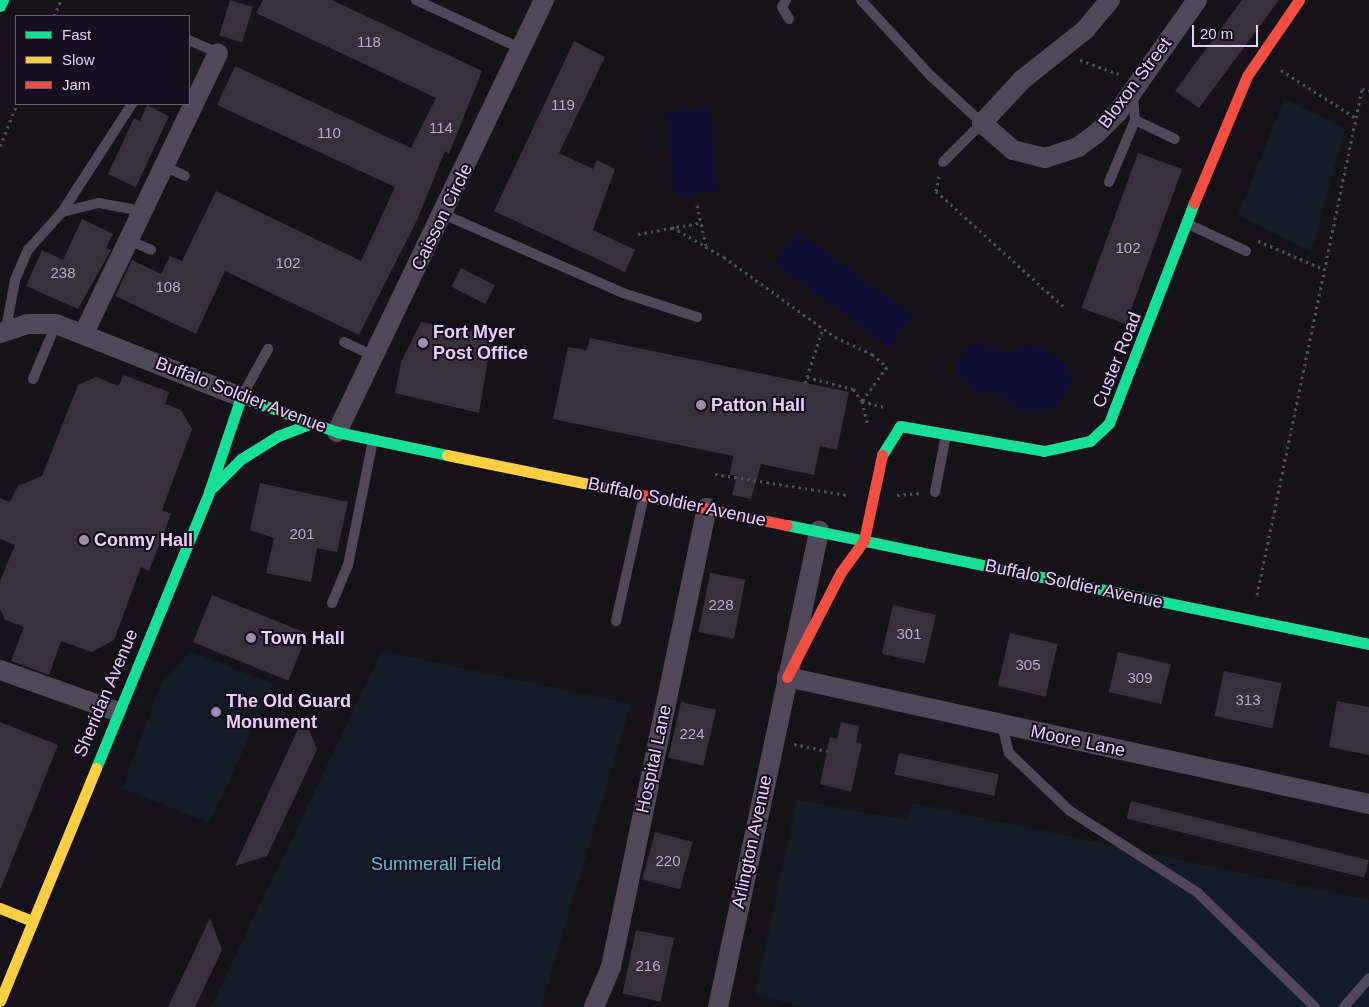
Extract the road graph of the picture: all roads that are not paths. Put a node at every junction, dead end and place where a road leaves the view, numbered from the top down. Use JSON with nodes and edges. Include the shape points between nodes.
{"nodes":[{"id":1,"x":3,"y":0,"type":"edge"},
{"id":2,"x":416,"y":0,"type":"edge"},
{"id":3,"x":544,"y":0,"type":"edge"},
{"id":4,"x":786,"y":0,"type":"edge"},
{"id":5,"x":862,"y":0,"type":"edge"},
{"id":6,"x":1110,"y":0,"type":"edge"},
{"id":7,"x":1196,"y":0,"type":"edge"},
{"id":8,"x":1299,"y":0,"type":"edge"},
{"id":9,"x":0,"y":6,"type":"edge"},
{"id":10,"x":789,"y":19,"type":"dead end"},
{"id":11,"x":190,"y":40,"type":"edge"},
{"id":12,"x":522,"y":49,"type":"junction"},
{"id":13,"x":218,"y":54,"type":"joint"},
{"id":14,"x":1136,"y":86,"type":"junction"},
{"id":15,"x":131,"y":105,"type":"edge"},
{"id":16,"x":1135,"y":120,"type":"junction"},
{"id":17,"x":982,"y":123,"type":"junction"},
{"id":18,"x":1175,"y":139,"type":"dead end"},
{"id":19,"x":943,"y":162,"type":"road end"},
{"id":20,"x":164,"y":166,"type":"junction"},
{"id":21,"x":186,"y":176,"type":"dead end"},
{"id":22,"x":1109,"y":182,"type":"dead end"},
{"id":23,"x":142,"y":211,"type":"junction"},
{"id":24,"x":62,"y":212,"type":"junction"},
{"id":25,"x":443,"y":214,"type":"junction"},
{"id":26,"x":1188,"y":224,"type":"junction"},
{"id":27,"x":128,"y":240,"type":"junction"},
{"id":28,"x":151,"y":250,"type":"dead end"},
{"id":29,"x":1246,"y":251,"type":"road end"},
{"id":30,"x":697,"y":316,"type":"dead end"},
{"id":31,"x":56,"y":324,"type":"junction"},
{"id":32,"x":3,"y":331,"type":"edge"},
{"id":33,"x":84,"y":333,"type":"junction"},
{"id":34,"x":344,"y":342,"type":"dead end"},
{"id":35,"x":268,"y":350,"type":"dead end"},
{"id":36,"x":374,"y":356,"type":"junction"},
{"id":37,"x":33,"y":379,"type":"dead end"},
{"id":38,"x":241,"y":397,"type":"junction"},
{"id":39,"x":310,"y":424,"type":"junction"},
{"id":40,"x":337,"y":432,"type":"junction"},
{"id":41,"x":947,"y":432,"type":"junction"},
{"id":42,"x":373,"y":439,"type":"junction"},
{"id":43,"x":209,"y":492,"type":"junction"},
{"id":44,"x":935,"y":492,"type":"road end"},
{"id":45,"x":644,"y":495,"type":"junction"},
{"id":46,"x":707,"y":508,"type":"junction"},
{"id":47,"x":819,"y":531,"type":"junction"},
{"id":48,"x":864,"y":540,"type":"junction"},
{"id":49,"x":332,"y":603,"type":"dead end"},
{"id":50,"x":616,"y":621,"type":"dead end"},
{"id":51,"x":1369,"y":644,"type":"edge"},
{"id":52,"x":0,"y":670,"type":"edge"},
{"id":53,"x":787,"y":677,"type":"junction"},
{"id":54,"x":116,"y":711,"type":"junction"},
{"id":55,"x":1002,"y":725,"type":"junction"},
{"id":56,"x":1369,"y":804,"type":"edge"},
{"id":57,"x":0,"y":908,"type":"edge"},
{"id":58,"x":32,"y":921,"type":"junction"},
{"id":59,"x":1369,"y":978,"type":"edge"},
{"id":60,"x":0,"y":1001,"type":"edge"},
{"id":61,"x":594,"y":1007,"type":"edge"},
{"id":62,"x":718,"y":1007,"type":"edge"},
{"id":63,"x":1315,"y":1007,"type":"edge"},
{"id":64,"x":1344,"y":1007,"type":"edge"}],
"edges":[{"from":1,"to":9,"type":"main road"},
{"from":2,"to":12,"type":"lane"},
{"from":3,"to":12,"type":"street","name":"Caisson Circle"},
{"from":4,"to":10,"type":"lane","via":[[782,7]]},
{"from":5,"to":17,"type":"lane","via":[[931,76]]},
{"from":6,"to":17,"type":"street","via":[[1085,30],[1022,80]]},
{"from":7,"to":14,"type":"street","name":"Bloxon Street"},
{"from":8,"to":26,"type":"main road","name":"Custer Road","via":[[1259,56],[1227,119]]},
{"from":11,"to":13,"type":"lane"},
{"from":12,"to":25,"type":"street","name":"Caisson Circle"},
{"from":13,"to":20,"type":"street"},
{"from":14,"to":16,"type":"lane"},
{"from":14,"to":17,"type":"street","name":"Bloxon Street","via":[[1090,138],[1045,158],[1013,150]]},
{"from":15,"to":24,"type":"lane"},
{"from":16,"to":18,"type":"lane"},
{"from":16,"to":22,"type":"lane"},
{"from":17,"to":19,"type":"lane"},
{"from":20,"to":21,"type":"lane"},
{"from":20,"to":23,"type":"street"},
{"from":23,"to":24,"type":"lane","via":[[99,204]]},
{"from":23,"to":27,"type":"street"},
{"from":24,"to":32,"type":"lane","via":[[28,250],[15,280]]},
{"from":25,"to":30,"type":"lane","via":[[622,293]]},
{"from":25,"to":36,"type":"street","name":"Caisson Circle"},
{"from":26,"to":29,"type":"lane"},
{"from":26,"to":41,"type":"main road","name":"Custer Road","via":[[1122,399],[1109,424],[1090,441],[1044,452]]},
{"from":27,"to":28,"type":"lane"},
{"from":27,"to":33,"type":"street"},
{"from":31,"to":32,"type":"street","name":"Buffalo Soldier Avenue"},
{"from":31,"to":33,"type":"street","name":"Buffalo Soldier Avenue"},
{"from":31,"to":37,"type":"lane"},
{"from":33,"to":38,"type":"street","name":"Buffalo Soldier Avenue"},
{"from":34,"to":36,"type":"lane"},
{"from":35,"to":38,"type":"lane"},
{"from":36,"to":40,"type":"street","name":"Caisson Circle"},
{"from":38,"to":39,"type":"main road","name":"Buffalo Soldier Avenue"},
{"from":38,"to":43,"type":"main road","name":"Sheridan Avenue"},
{"from":39,"to":40,"type":"main road","name":"Buffalo Soldier Avenue"},
{"from":39,"to":43,"type":"main road","via":[[278,436],[242,459]]},
{"from":40,"to":42,"type":"main road","name":"Buffalo Soldier Avenue"},
{"from":41,"to":44,"type":"lane"},
{"from":41,"to":48,"type":"main road","name":"Custer Road","via":[[900,426],[890,435]]},
{"from":42,"to":45,"type":"main road","name":"Buffalo Soldier Avenue"},
{"from":42,"to":49,"type":"lane","via":[[348,565]]},
{"from":43,"to":54,"type":"main road","name":"Sheridan Avenue"},
{"from":45,"to":46,"type":"main road","name":"Buffalo Soldier Avenue"},
{"from":45,"to":50,"type":"lane"},
{"from":46,"to":47,"type":"main road","name":"Buffalo Soldier Avenue"},
{"from":46,"to":61,"type":"street","name":"Hospital Lane","via":[[611,967]]},
{"from":47,"to":48,"type":"main road","name":"Buffalo Soldier Avenue"},
{"from":47,"to":53,"type":"street","name":"Arlington Avenue"},
{"from":48,"to":51,"type":"main road","name":"Buffalo Soldier Avenue"},
{"from":48,"to":53,"type":"main road","name":"Arlington Avenue","via":[[841,572]]},
{"from":52,"to":54,"type":"street"},
{"from":53,"to":55,"type":"street","name":"Moore Lane"},
{"from":53,"to":62,"type":"street","name":"Arlington Avenue"},
{"from":54,"to":58,"type":"main road","name":"Sheridan Avenue"},
{"from":55,"to":56,"type":"street","name":"Moore Lane"},
{"from":55,"to":63,"type":"lane","via":[[1008,753],[1070,811],[1198,894]]},
{"from":57,"to":58,"type":"main road"},
{"from":58,"to":60,"type":"main road","name":"Sheridan Avenue"},
{"from":59,"to":64,"type":"lane"}]}
